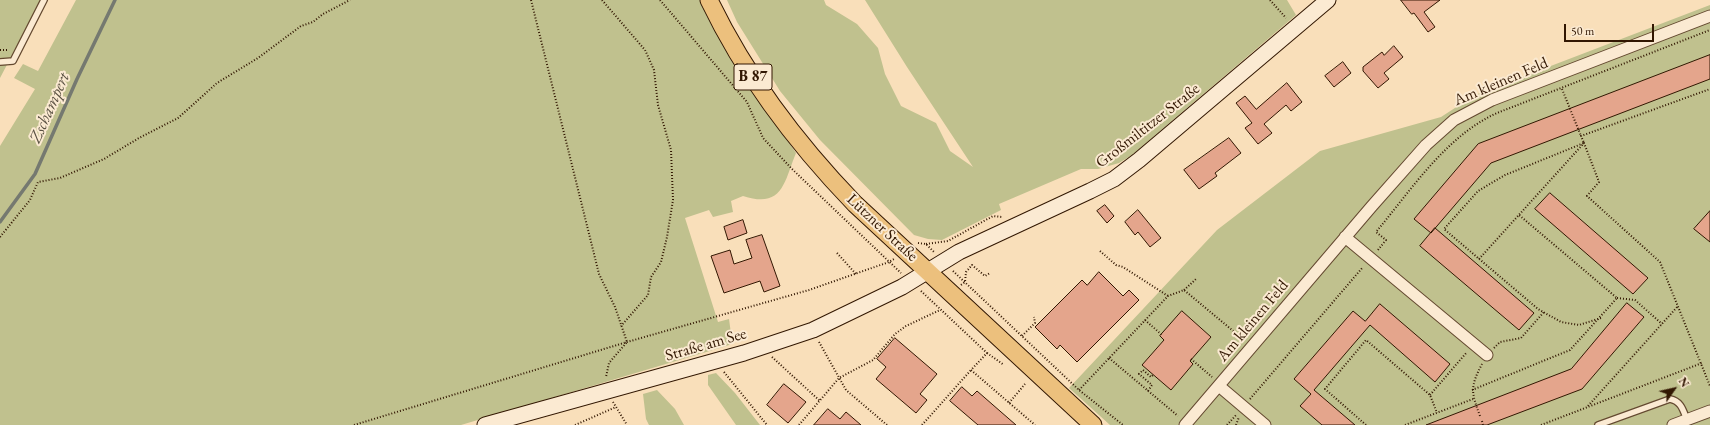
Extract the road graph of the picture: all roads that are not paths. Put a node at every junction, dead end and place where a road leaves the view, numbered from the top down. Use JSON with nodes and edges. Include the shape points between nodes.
{"nodes":[{"id":1,"x":44,"y":0,"type":"edge"},
{"id":2,"x":709,"y":0,"type":"edge"},
{"id":3,"x":1328,"y":0,"type":"edge"},
{"id":4,"x":1710,"y":16,"type":"edge"},
{"id":5,"x":0,"y":62,"type":"edge"},
{"id":6,"x":1345,"y":237,"type":"junction"},
{"id":7,"x":928,"y":272,"type":"junction"},
{"id":8,"x":1487,"y":355,"type":"road end"},
{"id":9,"x":1220,"y":385,"type":"junction"},
{"id":10,"x":1710,"y":411,"type":"edge"},
{"id":11,"x":1687,"y":420,"type":"junction"},
{"id":12,"x":1186,"y":424,"type":"edge"},
{"id":13,"x":484,"y":425,"type":"edge"},
{"id":14,"x":1093,"y":425,"type":"edge"},
{"id":15,"x":1265,"y":425,"type":"edge"},
{"id":16,"x":1598,"y":425,"type":"edge"},
{"id":17,"x":1673,"y":425,"type":"edge"}],
"edges":[{"from":1,"to":5,"type":"lane","via":[[13,61]]},
{"from":2,"to":7,"type":"main road","name":"Lützner Straße","number":"B 87","via":[[724,31],[761,90],[805,149],[855,204]]},
{"from":3,"to":7,"type":"street","name":"Großmiltitzer Straße","via":[[1140,160],[1114,179],[951,256]]},
{"from":4,"to":6,"type":"street","name":"Am kleinen Feld","via":[[1492,100],[1454,120],[1426,145]]},
{"from":6,"to":8,"type":"street"},
{"from":6,"to":9,"type":"street","name":"Am kleinen Feld"},
{"from":7,"to":13,"type":"street","name":"Straße am See","via":[[875,301],[813,330],[715,361]]},
{"from":7,"to":14,"type":"main road","name":"Lützner Straße","number":"B 87"},
{"from":9,"to":12,"type":"street","name":"Am kleinen Feld"},
{"from":9,"to":15,"type":"street"},
{"from":10,"to":11,"type":"street"},
{"from":11,"to":16,"type":"lane","via":[[1680,404],[1670,399]]},
{"from":11,"to":17,"type":"street"}]}
